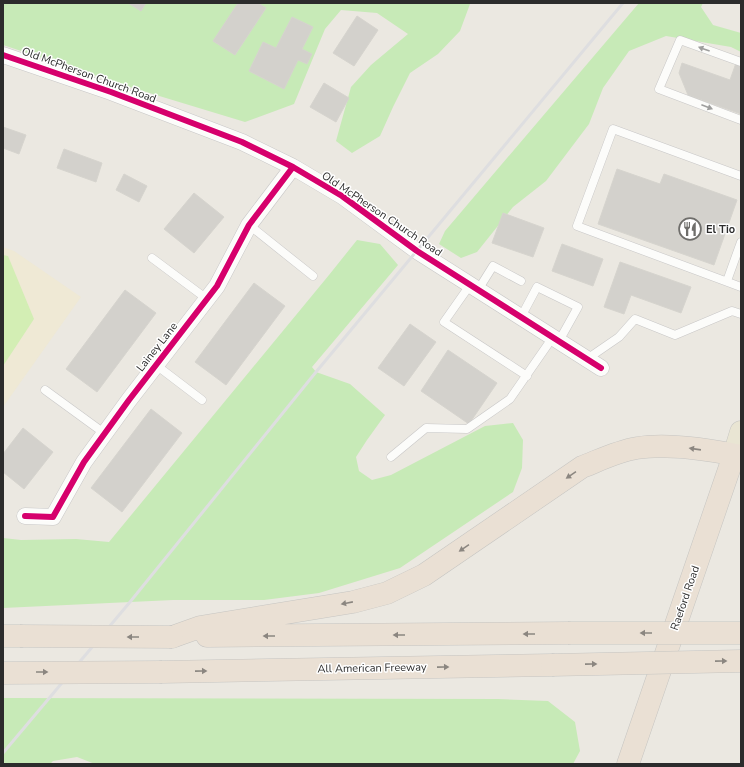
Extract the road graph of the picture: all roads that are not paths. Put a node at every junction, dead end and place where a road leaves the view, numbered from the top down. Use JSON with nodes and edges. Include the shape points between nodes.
{"nodes":[{"id":1,"x":3,"y":55,"type":"edge"},
{"id":2,"x":741,"y":62,"type":"edge"},
{"id":3,"x":741,"y":120,"type":"edge"},
{"id":4,"x":293,"y":167,"type":"junction"},
{"id":5,"x":741,"y":176,"type":"edge"},
{"id":6,"x":249,"y":225,"type":"junction"},
{"id":7,"x":741,"y":242,"type":"edge"},
{"id":8,"x":152,"y":258,"type":"dead end"},
{"id":9,"x":313,"y":276,"type":"dead end"},
{"id":10,"x":521,"y":281,"type":"dead end"},
{"id":11,"x":726,"y":281,"type":"junction"},
{"id":12,"x":474,"y":287,"type":"junction"},
{"id":13,"x":741,"y":287,"type":"edge"},
{"id":14,"x":207,"y":299,"type":"junction"},
{"id":15,"x":741,"y":314,"type":"edge"},
{"id":16,"x":521,"y":316,"type":"junction"},
{"id":17,"x":556,"y":339,"type":"junction"},
{"id":18,"x":587,"y":358,"type":"junction"},
{"id":19,"x":156,"y":365,"type":"junction"},
{"id":20,"x":601,"y":368,"type":"dead end"},
{"id":21,"x":527,"y":376,"type":"junction"},
{"id":22,"x":46,"y":390,"type":"dead end"},
{"id":23,"x":202,"y":400,"type":"dead end"},
{"id":24,"x":741,"y":432,"type":"edge"},
{"id":25,"x":104,"y":433,"type":"junction"},
{"id":26,"x":737,"y":456,"type":"edge"},
{"id":27,"x":391,"y":457,"type":"dead end"},
{"id":28,"x":25,"y":516,"type":"dead end"},
{"id":29,"x":198,"y":632,"type":"junction"},
{"id":30,"x":741,"y":633,"type":"edge"},
{"id":31,"x":12,"y":636,"type":"edge"},
{"id":32,"x":741,"y":661,"type":"edge"},
{"id":33,"x":3,"y":673,"type":"edge"},
{"id":34,"x":638,"y":735,"type":"junction"},
{"id":35,"x":628,"y":764,"type":"edge"},
{"id":36,"x":647,"y":764,"type":"edge"}],
"edges":[{"from":1,"to":4,"type":"street","name":"Old McPherson Church Road","via":[[111,92],[242,142]]},
{"from":2,"to":3,"type":"lane","one_way":true,"via":[[680,40],[659,89]]},
{"from":4,"to":6,"type":"street","name":"Lainey Lane"},
{"from":4,"to":12,"type":"street","name":"Old McPherson Church Road","via":[[342,196],[417,251]]},
{"from":5,"to":11,"type":"lane","via":[[613,129],[577,226]]},
{"from":6,"to":9,"type":"lane"},
{"from":6,"to":14,"type":"street","name":"Lainey Lane","via":[[217,286]]},
{"from":7,"to":11,"type":"lane"},
{"from":8,"to":14,"type":"lane"},
{"from":10,"to":12,"type":"lane","via":[[492,266]]},
{"from":11,"to":13,"type":"lane"},
{"from":12,"to":16,"type":"street","name":"Old McPherson Church Road"},
{"from":12,"to":21,"type":"lane","via":[[444,322]]},
{"from":14,"to":19,"type":"street","name":"Lainey Lane"},
{"from":15,"to":18,"type":"lane","via":[[732,311],[676,335],[635,319],[619,337]]},
{"from":16,"to":17,"type":"street","name":"Old McPherson Church Road"},
{"from":16,"to":17,"type":"lane","via":[[537,287],[578,307]]},
{"from":17,"to":18,"type":"street","name":"Old McPherson Church Road"},
{"from":17,"to":21,"type":"lane"},
{"from":18,"to":20,"type":"street","name":"Old McPherson Church Road"},
{"from":19,"to":23,"type":"lane"},
{"from":19,"to":25,"type":"street","name":"Lainey Lane"},
{"from":21,"to":27,"type":"lane","via":[[510,399],[466,429],[426,428]]},
{"from":22,"to":25,"type":"lane"},
{"from":24,"to":26,"type":"main road","name":"Raeford Road"},
{"from":25,"to":28,"type":"street","name":"Lainey Lane","via":[[84,462],[53,517]]},
{"from":26,"to":29,"type":"highway","one_way":true,"via":[[675,446],[637,448],[608,457],[582,467],[424,575],[387,593]]},
{"from":26,"to":34,"type":"highway","name":"Raeford Road"},
{"from":30,"to":29,"type":"highway","one_way":true,"bridge":true},
{"from":29,"to":31,"type":"highway","one_way":true,"bridge":true,"via":[[172,637]]},
{"from":33,"to":32,"type":"highway","name":"All American Freeway","one_way":true,"bridge":true},
{"from":34,"to":35,"type":"highway","name":"Raeford Road"},
{"from":34,"to":36,"type":"highway"}]}
